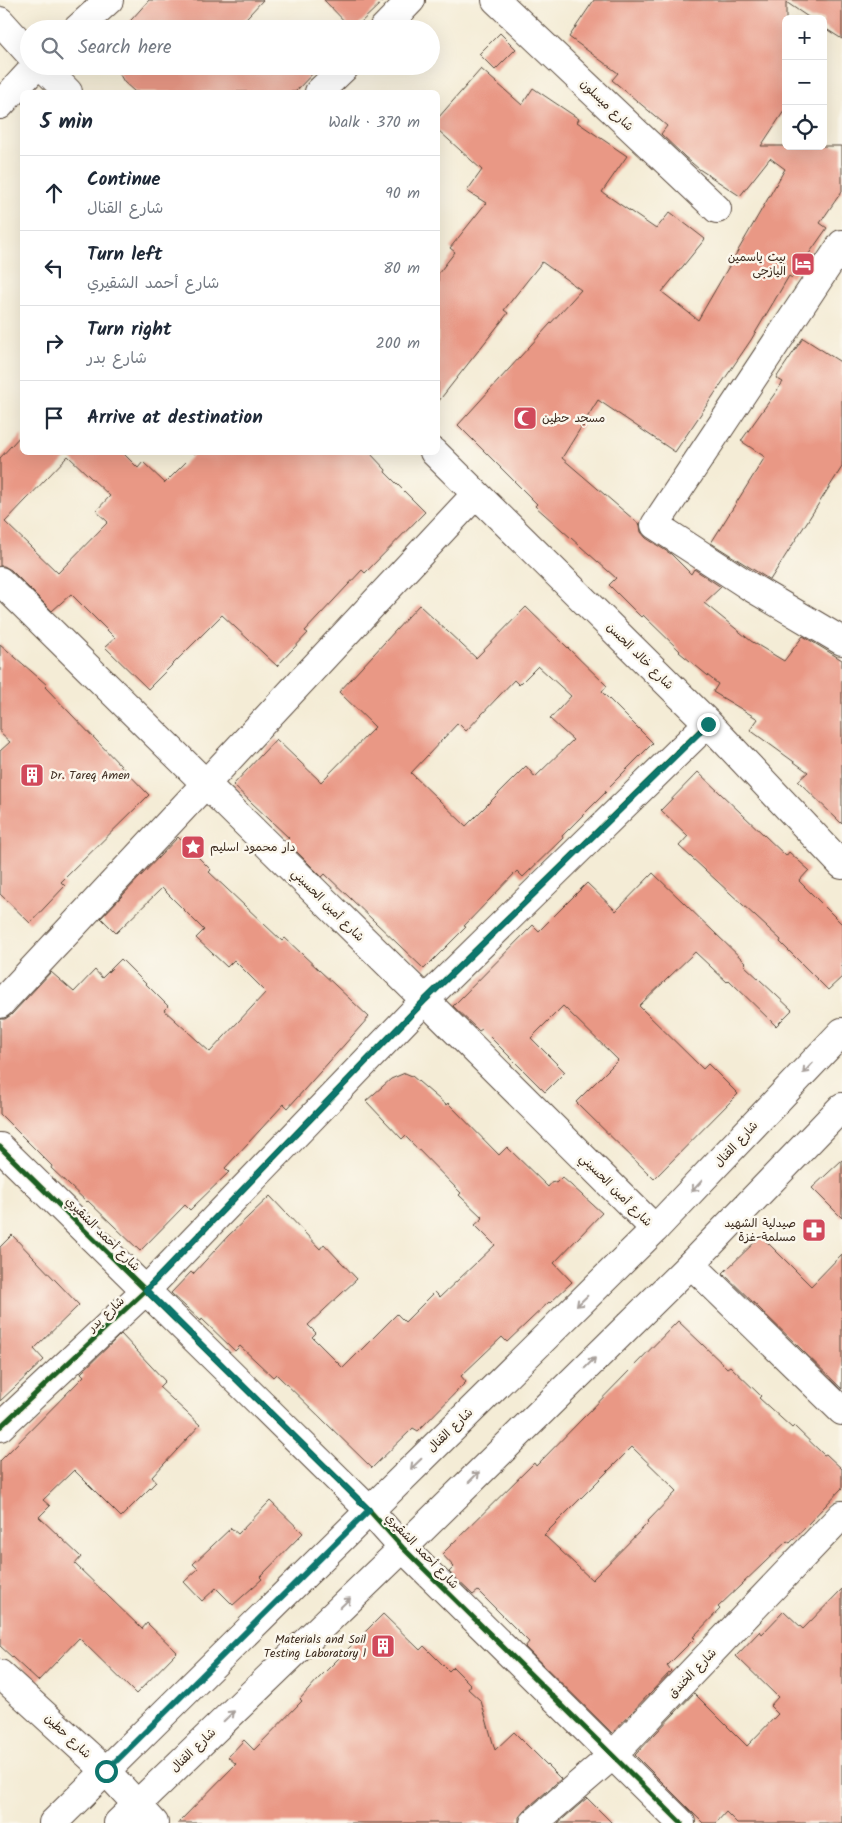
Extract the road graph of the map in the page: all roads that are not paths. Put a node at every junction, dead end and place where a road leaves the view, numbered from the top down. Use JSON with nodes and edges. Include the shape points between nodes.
{"nodes":[{"id":1,"x":108,"y":0,"type":"edge"},
{"id":2,"x":411,"y":0,"type":"edge"},
{"id":3,"x":496,"y":0,"type":"edge"},
{"id":4,"x":87,"y":20,"type":"edge"},
{"id":5,"x":392,"y":20,"type":"edge"},
{"id":6,"x":0,"y":22,"type":"edge"},
{"id":7,"x":20,"y":43,"type":"edge"},
{"id":8,"x":28,"y":75,"type":"edge"},
{"id":9,"x":51,"y":75,"type":"edge"},
{"id":10,"x":337,"y":75,"type":"edge"},
{"id":11,"x":66,"y":90,"type":"edge"},
{"id":12,"x":322,"y":90,"type":"edge"},
{"id":13,"x":0,"y":105,"type":"edge"},
{"id":14,"x":717,"y":209,"type":"dead end"},
{"id":15,"x":842,"y":244,"type":"edge"},
{"id":16,"x":437,"y":455,"type":"edge"},
{"id":17,"x":476,"y":494,"type":"junction"},
{"id":18,"x":0,"y":581,"type":"edge"},
{"id":19,"x":842,"y":641,"type":"edge"},
{"id":20,"x":708,"y":724,"type":"junction"},
{"id":21,"x":206,"y":784,"type":"junction"},
{"id":22,"x":842,"y":865,"type":"edge"},
{"id":23,"x":425,"y":1000,"type":"junction"},
{"id":24,"x":0,"y":1004,"type":"edge"},
{"id":25,"x":842,"y":1032,"type":"edge"},
{"id":26,"x":842,"y":1107,"type":"edge"},
{"id":27,"x":0,"y":1147,"type":"edge"},
{"id":28,"x":655,"y":1229,"type":"junction"},
{"id":29,"x":691,"y":1264,"type":"junction"},
{"id":30,"x":146,"y":1290,"type":"junction"},
{"id":31,"x":842,"y":1411,"type":"edge"},
{"id":32,"x":0,"y":1427,"type":"edge"},
{"id":33,"x":369,"y":1510,"type":"junction"},
{"id":34,"x":842,"y":1515,"type":"edge"},
{"id":35,"x":403,"y":1548,"type":"junction"},
{"id":36,"x":0,"y":1674,"type":"edge"},
{"id":37,"x":613,"y":1755,"type":"junction"},
{"id":38,"x":106,"y":1771,"type":"junction"},
{"id":39,"x":136,"y":1817,"type":"edge"},
{"id":40,"x":53,"y":1823,"type":"edge"},
{"id":41,"x":534,"y":1823,"type":"edge"},
{"id":42,"x":681,"y":1823,"type":"edge"}],
"edges":[{"from":1,"to":4,"type":"street"},
{"from":2,"to":5,"type":"street"},
{"from":3,"to":14,"type":"street","name":"شارع ميسلون"},
{"from":6,"to":7,"type":"street"},
{"from":8,"to":13,"type":"street"},
{"from":9,"to":11,"type":"street"},
{"from":10,"to":12,"type":"street"},
{"from":15,"to":19,"type":"street","via":[[655,525]]},
{"from":16,"to":17,"type":"street","name":"شارع خالد الحسن"},
{"from":17,"to":20,"type":"street","name":"شارع خالد الحسن"},
{"from":17,"to":21,"type":"street"},
{"from":18,"to":21,"type":"street","name":"شارع أمين الحسيني"},
{"from":20,"to":22,"type":"street","name":"شارع خالد الحسن"},
{"from":20,"to":23,"type":"street","name":"شارع بدر"},
{"from":21,"to":23,"type":"street","name":"شارع أمين الحسيني"},
{"from":21,"to":24,"type":"street"},
{"from":23,"to":28,"type":"street","name":"شارع أمين الحسيني"},
{"from":23,"to":30,"type":"street","name":"شارع بدر"},
{"from":25,"to":28,"type":"street","name":"شارع القنال","one_way":true},
{"from":26,"to":29,"type":"street","name":"شارع القنال"},
{"from":27,"to":30,"type":"street","name":"شارع أحمد الشقيري"},
{"from":28,"to":33,"type":"street","name":"شارع القنال","one_way":true},
{"from":29,"to":31,"type":"street"},
{"from":35,"to":29,"type":"street","name":"شارع القنال","one_way":true},
{"from":30,"to":32,"type":"street","name":"شارع بدر"},
{"from":30,"to":33,"type":"street","name":"شارع أحمد الشقيري"},
{"from":33,"to":35,"type":"street","name":"شارع أحمد الشقيري"},
{"from":33,"to":38,"type":"street","name":"شارع القنال"},
{"from":34,"to":37,"type":"street","name":"شارع الخندق"},
{"from":35,"to":37,"type":"street","name":"شارع أحمد الشقيري"},
{"from":39,"to":35,"type":"street","name":"شارع القنال","one_way":true},
{"from":36,"to":38,"type":"street","name":"شارع حطين"},
{"from":37,"to":41,"type":"street","name":"شارع الخندق"},
{"from":37,"to":42,"type":"street","name":"شارع أحمد الشقيري"},
{"from":38,"to":39,"type":"street","name":"شارع حطين"},
{"from":38,"to":40,"type":"street","name":"شارع القنال"}]}
